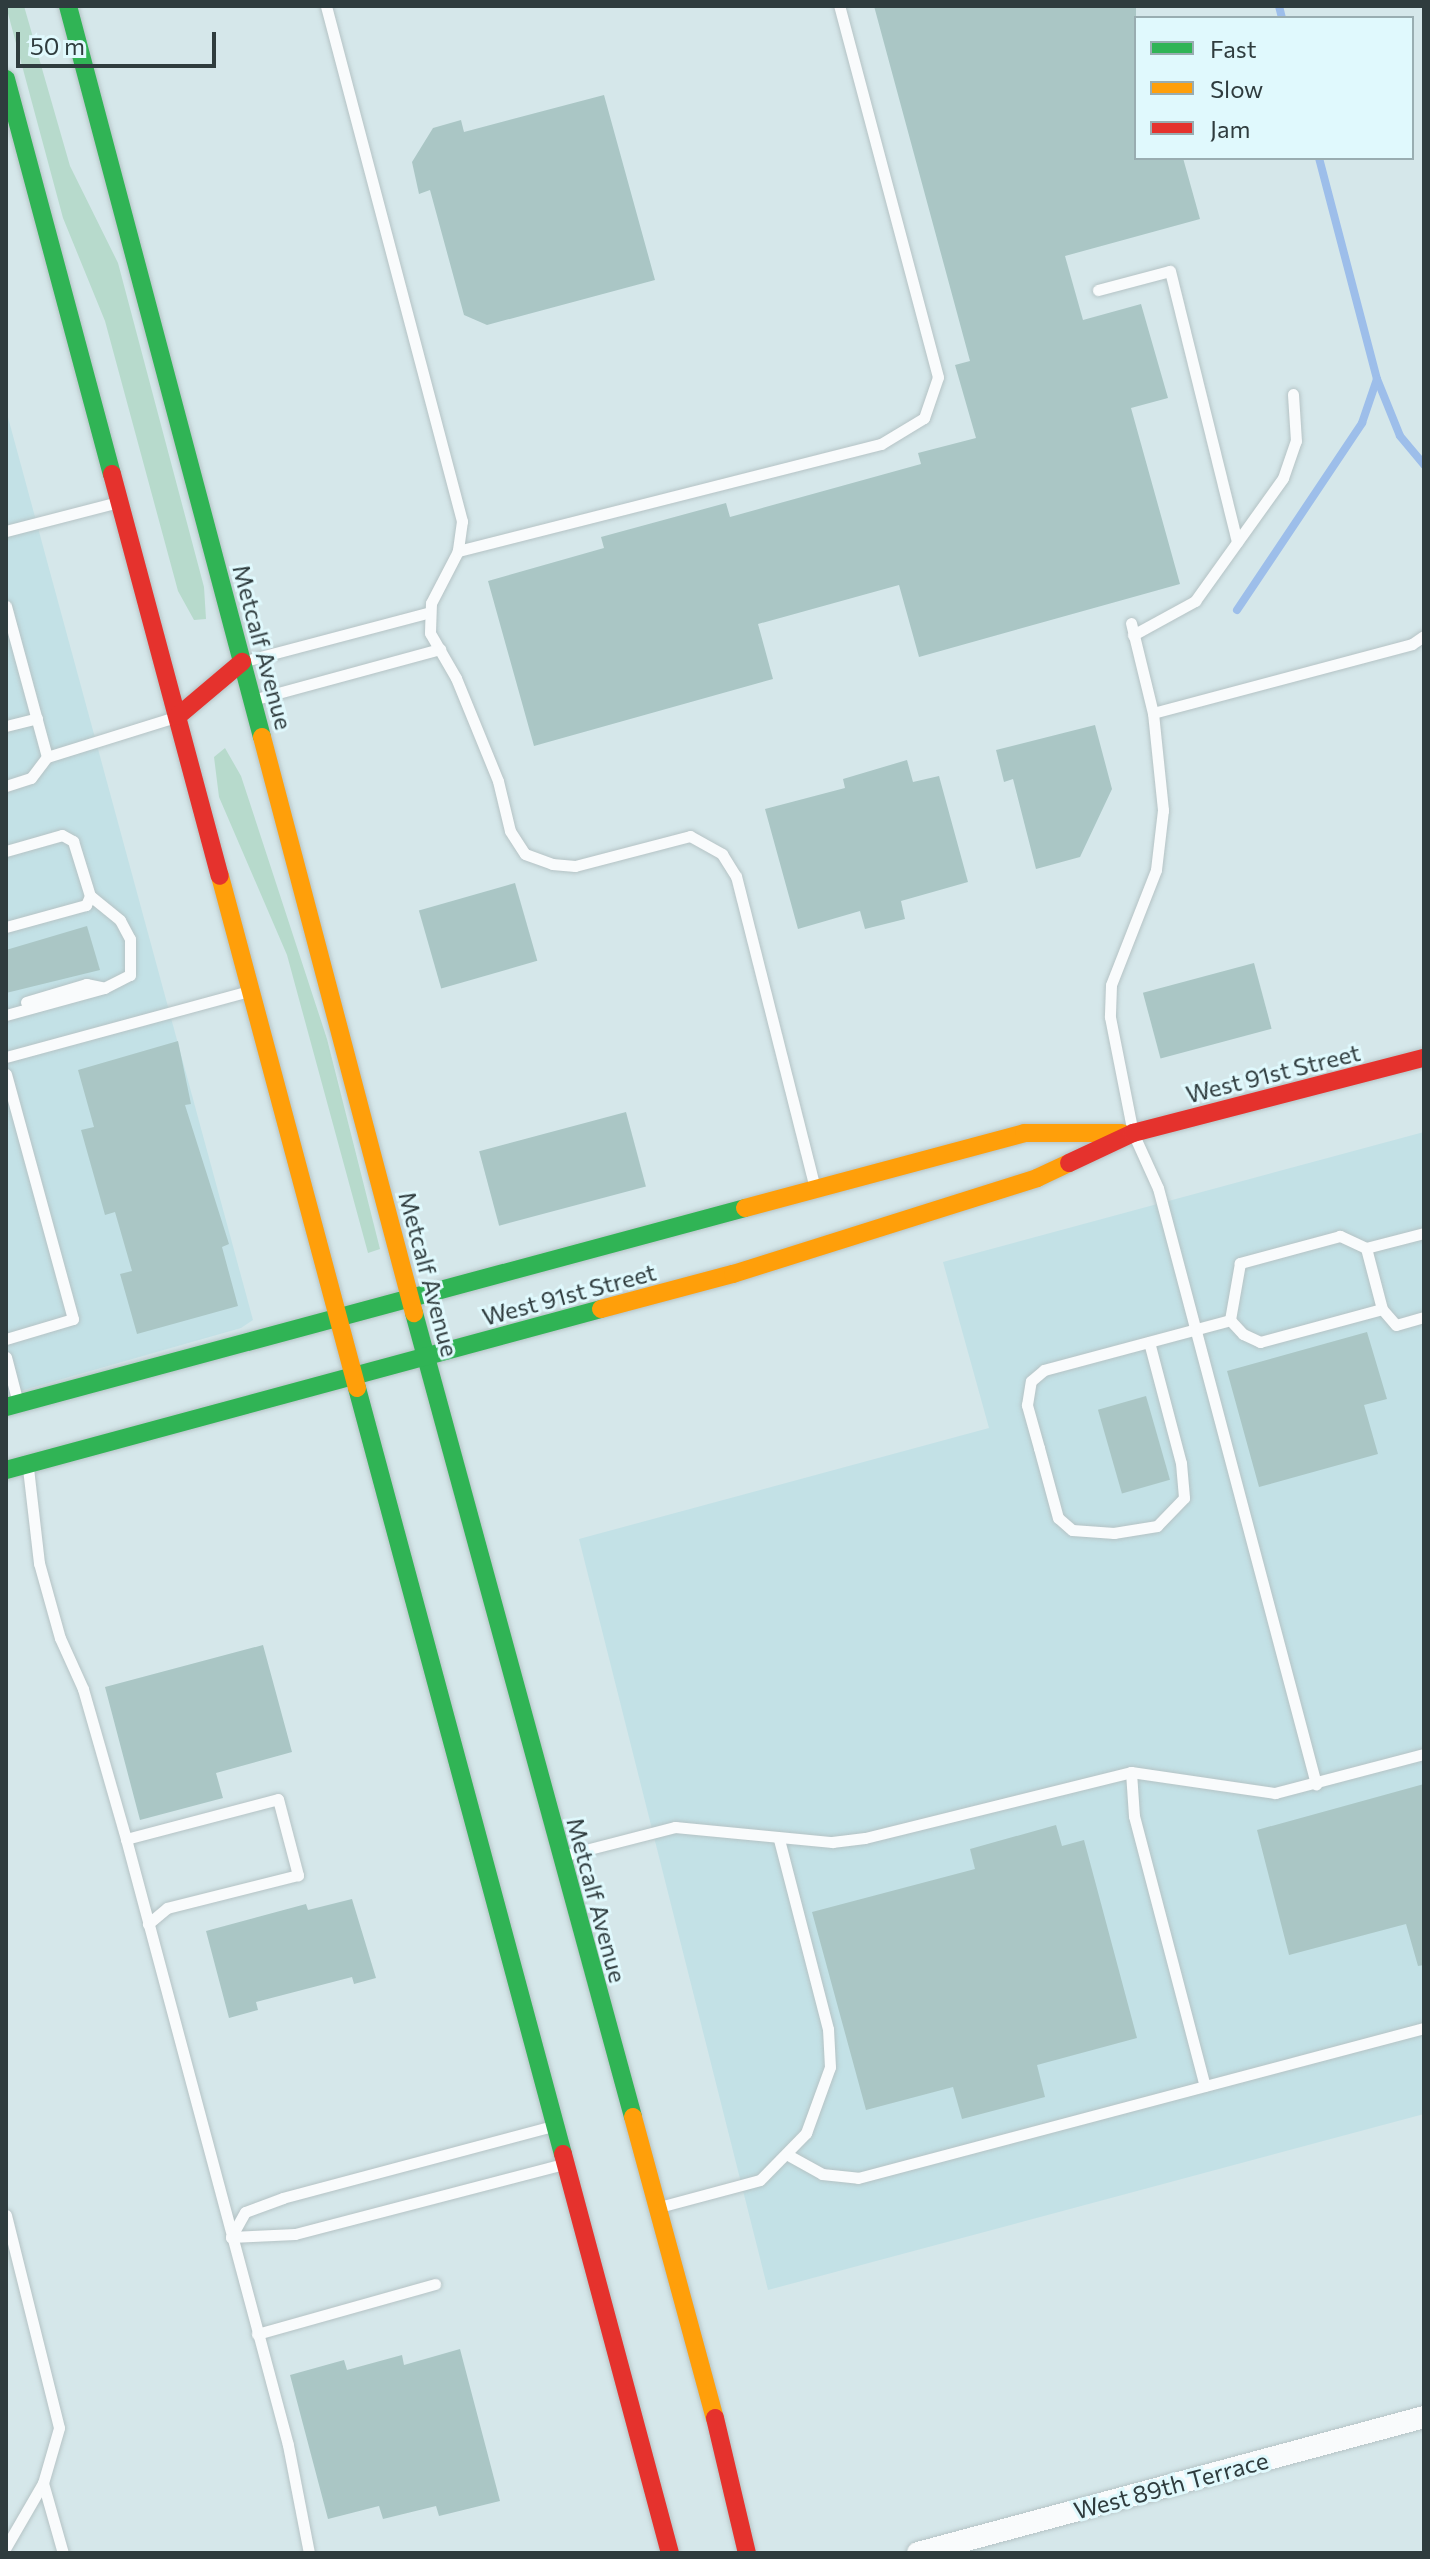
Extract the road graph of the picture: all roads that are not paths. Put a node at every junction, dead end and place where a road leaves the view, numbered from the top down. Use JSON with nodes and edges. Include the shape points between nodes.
{"nodes":[{"id":1,"x":68,"y":6,"type":"edge"},
{"id":2,"x":326,"y":6,"type":"edge"},
{"id":3,"x":839,"y":6,"type":"edge"},
{"id":4,"x":6,"y":79,"type":"edge"},
{"id":5,"x":1098,"y":290,"type":"dead end"},
{"id":6,"x":1293,"y":394,"type":"dead end"},
{"id":7,"x":120,"y":502,"type":"junction"},
{"id":8,"x":6,"y":531,"type":"edge"},
{"id":9,"x":1237,"y":542,"type":"junction"},
{"id":10,"x":458,"y":551,"type":"junction"},
{"id":11,"x":6,"y":606,"type":"edge"},
{"id":12,"x":430,"y":612,"type":"junction"},
{"id":13,"x":1424,"y":636,"type":"edge"},
{"id":14,"x":440,"y":649,"type":"junction"},
{"id":15,"x":242,"y":662,"type":"junction"},
{"id":16,"x":237,"y":703,"type":"junction"},
{"id":17,"x":1153,"y":713,"type":"junction"},
{"id":18,"x":178,"y":716,"type":"junction"},
{"id":19,"x":37,"y":718,"type":"junction"},
{"id":20,"x":6,"y":726,"type":"edge"},
{"id":21,"x":47,"y":757,"type":"junction"},
{"id":22,"x":6,"y":786,"type":"edge"},
{"id":23,"x":6,"y":851,"type":"edge"},
{"id":24,"x":90,"y":896,"type":"junction"},
{"id":25,"x":6,"y":927,"type":"edge"},
{"id":26,"x":104,"y":988,"type":"junction"},
{"id":27,"x":251,"y":991,"type":"junction"},
{"id":28,"x":6,"y":1008,"type":"edge"},
{"id":29,"x":6,"y":1015,"type":"edge"},
{"id":30,"x":6,"y":1057,"type":"edge"},
{"id":31,"x":1424,"y":1058,"type":"edge"},
{"id":32,"x":6,"y":1074,"type":"edge"},
{"id":33,"x":1133,"y":1133,"type":"junction"},
{"id":34,"x":815,"y":1190,"type":"junction"},
{"id":35,"x":1424,"y":1233,"type":"edge"},
{"id":36,"x":1366,"y":1248,"type":"junction"},
{"id":37,"x":410,"y":1299,"type":"junction"},
{"id":38,"x":1382,"y":1309,"type":"junction"},
{"id":39,"x":1424,"y":1317,"type":"edge"},
{"id":40,"x":339,"y":1320,"type":"junction"},
{"id":41,"x":1230,"y":1320,"type":"junction"},
{"id":42,"x":1195,"y":1329,"type":"junction"},
{"id":43,"x":6,"y":1339,"type":"edge"},
{"id":44,"x":1149,"y":1342,"type":"junction"},
{"id":45,"x":6,"y":1357,"type":"edge"},
{"id":46,"x":426,"y":1358,"type":"junction"},
{"id":47,"x":354,"y":1374,"type":"junction"},
{"id":48,"x":12,"y":1406,"type":"edge"},
{"id":49,"x":28,"y":1464,"type":"junction"},
{"id":50,"x":6,"y":1470,"type":"edge"},
{"id":51,"x":1424,"y":1754,"type":"edge"},
{"id":52,"x":1131,"y":1772,"type":"junction"},
{"id":53,"x":1316,"y":1784,"type":"junction"},
{"id":54,"x":126,"y":1839,"type":"junction"},
{"id":55,"x":779,"y":1839,"type":"junction"},
{"id":56,"x":561,"y":1856,"type":"junction"},
{"id":57,"x":148,"y":1924,"type":"junction"},
{"id":58,"x":1424,"y":2028,"type":"edge"},
{"id":59,"x":1205,"y":2086,"type":"junction"},
{"id":60,"x":555,"y":2125,"type":"junction"},
{"id":61,"x":788,"y":2155,"type":"junction"},
{"id":62,"x":564,"y":2164,"type":"junction"},
{"id":63,"x":659,"y":2207,"type":"junction"},
{"id":64,"x":6,"y":2215,"type":"edge"},
{"id":65,"x":231,"y":2237,"type":"junction"},
{"id":66,"x":435,"y":2284,"type":"dead end"},
{"id":67,"x":257,"y":2334,"type":"junction"},
{"id":68,"x":1424,"y":2417,"type":"edge"},
{"id":69,"x":43,"y":2483,"type":"junction"},
{"id":70,"x":6,"y":2547,"type":"edge"},
{"id":71,"x":63,"y":2553,"type":"edge"},
{"id":72,"x":309,"y":2553,"type":"edge"},
{"id":73,"x":670,"y":2553,"type":"edge"},
{"id":74,"x":747,"y":2553,"type":"edge"},
{"id":75,"x":918,"y":2553,"type":"edge"}],
"edges":[{"from":1,"to":15,"type":"main road","name":"Metcalf Avenue"},
{"from":2,"to":10,"type":"lane","via":[[462,521]]},
{"from":3,"to":10,"type":"lane","via":[[938,377],[924,418],[881,444]]},
{"from":4,"to":7,"type":"main road"},
{"from":5,"to":9,"type":"lane","via":[[1170,271]]},
{"from":6,"to":9,"type":"lane","via":[[1296,441],[1283,478]]},
{"from":7,"to":8,"type":"lane"},
{"from":7,"to":18,"type":"main road"},
{"from":9,"to":17,"type":"lane","via":[[1195,601],[1132,629]]},
{"from":10,"to":12,"type":"lane"},
{"from":11,"to":19,"type":"lane"},
{"from":12,"to":14,"type":"lane","via":[[430,633]]},
{"from":12,"to":15,"type":"lane"},
{"from":13,"to":17,"type":"lane","via":[[1412,644]]},
{"from":14,"to":16,"type":"lane"},
{"from":14,"to":34,"type":"lane","via":[[498,781],[510,831],[525,854],[575,866],[690,836],[722,854],[736,876]]},
{"from":15,"to":16,"type":"main road","name":"Metcalf Avenue"},
{"from":15,"to":18,"type":"main road"},
{"from":16,"to":18,"type":"main road"},
{"from":16,"to":37,"type":"main road","name":"Metcalf Avenue"},
{"from":17,"to":33,"type":"lane","via":[[1163,810],[1156,870],[1111,985],[1110,1017]]},
{"from":18,"to":21,"type":"lane"},
{"from":18,"to":27,"type":"main road"},
{"from":19,"to":20,"type":"lane"},
{"from":19,"to":21,"type":"lane"},
{"from":21,"to":22,"type":"lane","via":[[31,778]]},
{"from":23,"to":24,"type":"lane","via":[[62,835],[73,841]]},
{"from":24,"to":25,"type":"lane","via":[[86,905]]},
{"from":24,"to":26,"type":"lane","via":[[120,920],[130,939],[130,975]]},
{"from":26,"to":28,"type":"lane","via":[[86,984]]},
{"from":26,"to":29,"type":"lane"},
{"from":27,"to":30,"type":"lane"},
{"from":27,"to":40,"type":"main road"},
{"from":31,"to":33,"type":"main road","name":"West 91st Street"},
{"from":32,"to":43,"type":"lane","via":[[73,1319]]},
{"from":33,"to":34,"type":"main road","name":"West 91st Street","via":[[1024,1133]]},
{"from":33,"to":42,"type":"lane","via":[[1158,1188]]},
{"from":33,"to":46,"type":"main road","name":"West 91st Street","via":[[1037,1178],[976,1198],[733,1274]]},
{"from":34,"to":37,"type":"main road","name":"West 91st Street"},
{"from":35,"to":36,"type":"lane"},
{"from":36,"to":38,"type":"lane"},
{"from":36,"to":41,"type":"lane","via":[[1340,1236],[1240,1263]]},
{"from":37,"to":40,"type":"main road","name":"West 91st Street"},
{"from":37,"to":46,"type":"main road","name":"Metcalf Avenue"},
{"from":38,"to":39,"type":"lane","via":[[1396,1325]]},
{"from":38,"to":41,"type":"lane","via":[[1260,1342]]},
{"from":40,"to":47,"type":"main road"},
{"from":40,"to":48,"type":"main road","name":"West 91st Street"},
{"from":41,"to":42,"type":"lane"},
{"from":42,"to":44,"type":"lane"},
{"from":42,"to":53,"type":"lane"},
{"from":44,"to":44,"type":"lane","via":[[1044,1370],[1031,1381],[1027,1405],[1058,1518],[1072,1530],[1114,1533],[1157,1526],[1184,1498],[1185,1484]]},
{"from":45,"to":48,"type":"lane"},
{"from":46,"to":47,"type":"main road","name":"West 91st Street"},
{"from":46,"to":56,"type":"main road","name":"Metcalf Avenue"},
{"from":47,"to":49,"type":"main road","name":"West 91st Street"},
{"from":47,"to":60,"type":"main road"},
{"from":49,"to":50,"type":"main road","name":"West 91st Street"},
{"from":49,"to":54,"type":"lane","via":[[39,1563],[60,1638],[83,1689]]},
{"from":51,"to":53,"type":"lane"},
{"from":52,"to":53,"type":"lane","via":[[1275,1793]]},
{"from":52,"to":55,"type":"lane","via":[[865,1838]]},
{"from":52,"to":59,"type":"lane","via":[[1134,1816]]},
{"from":54,"to":57,"type":"lane"},
{"from":54,"to":57,"type":"lane","via":[[278,1799],[298,1875],[167,1908]]},
{"from":55,"to":56,"type":"lane","via":[[675,1827]]},
{"from":55,"to":61,"type":"lane","via":[[828,2029],[830,2067],[806,2133]]},
{"from":56,"to":63,"type":"main road","name":"Metcalf Avenue"},
{"from":57,"to":65,"type":"lane"},
{"from":58,"to":59,"type":"lane"},
{"from":59,"to":61,"type":"lane","via":[[858,2178],[822,2174]]},
{"from":60,"to":62,"type":"main road"},
{"from":60,"to":65,"type":"lane","via":[[283,2198],[245,2212]]},
{"from":61,"to":63,"type":"lane","via":[[760,2180]]},
{"from":62,"to":65,"type":"lane","via":[[295,2234]]},
{"from":62,"to":73,"type":"main road"},
{"from":63,"to":74,"type":"main road","name":"Metcalf Avenue"},
{"from":64,"to":69,"type":"lane","via":[[59,2428]]},
{"from":65,"to":67,"type":"lane"},
{"from":66,"to":67,"type":"lane"},
{"from":67,"to":72,"type":"lane","via":[[288,2445]]},
{"from":68,"to":75,"type":"street","name":"West 89th Terrace"},
{"from":69,"to":70,"type":"lane"},
{"from":69,"to":71,"type":"lane"}]}
